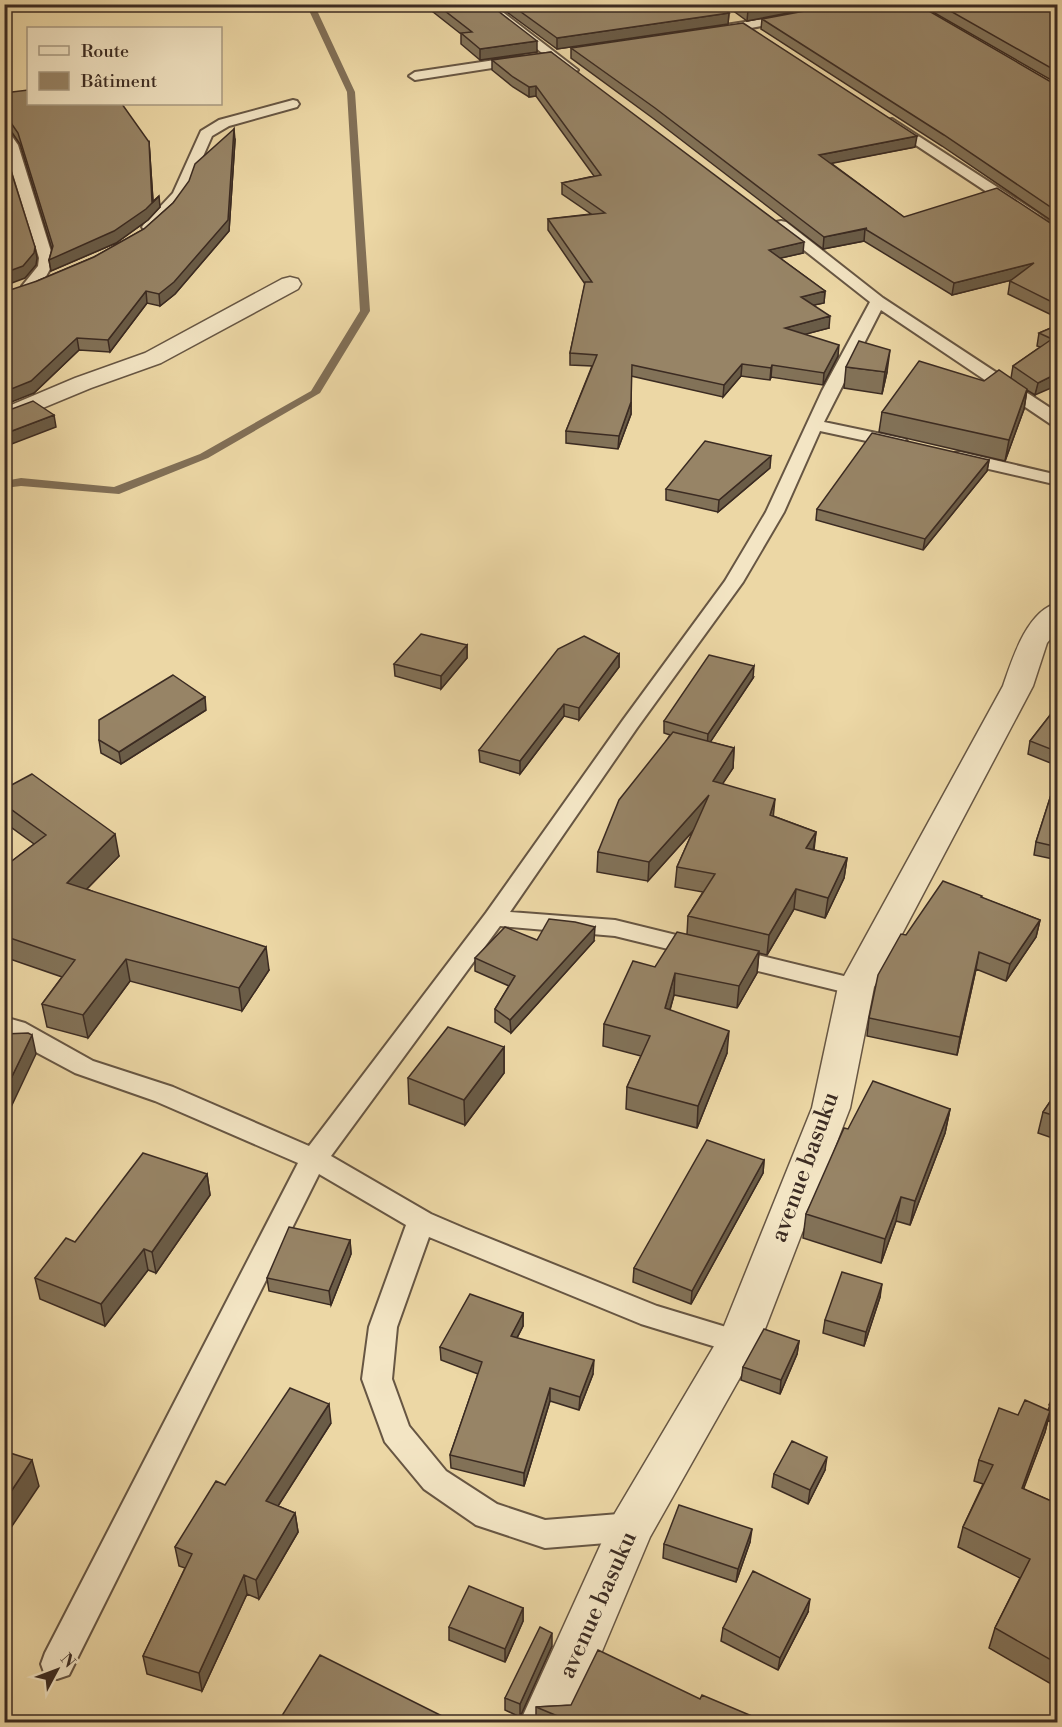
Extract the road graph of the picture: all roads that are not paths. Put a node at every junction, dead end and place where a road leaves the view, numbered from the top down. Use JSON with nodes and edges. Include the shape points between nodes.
{"nodes":[{"id":1,"x":484,"y":4,"type":"edge"},
{"id":2,"x":808,"y":15,"type":"edge"},
{"id":3,"x":726,"y":16,"type":"edge"},
{"id":4,"x":743,"y":27,"type":"junction"},
{"id":5,"x":709,"y":32,"type":"edge"},
{"id":6,"x":763,"y":40,"type":"edge"},
{"id":7,"x":575,"y":52,"type":"edge"},
{"id":8,"x":552,"y":55,"type":"junction"},
{"id":9,"x":415,"y":76,"type":"dead end"},
{"id":10,"x":581,"y":76,"type":"edge"},
{"id":11,"x":292,"y":104,"type":"dead end"},
{"id":12,"x":880,"y":115,"type":"edge"},
{"id":13,"x":4,"y":135,"type":"edge"},
{"id":14,"x":769,"y":216,"type":"edge"},
{"id":15,"x":141,"y":233,"type":"edge"},
{"id":16,"x":1058,"y":235,"type":"edge"},
{"id":17,"x":53,"y":279,"type":"edge"},
{"id":18,"x":290,"y":284,"type":"dead end"},
{"id":19,"x":878,"y":301,"type":"junction"},
{"id":20,"x":4,"y":417,"type":"edge"},
{"id":21,"x":1058,"y":421,"type":"edge"},
{"id":22,"x":816,"y":425,"type":"junction"},
{"id":23,"x":911,"y":445,"type":"edge"},
{"id":24,"x":946,"y":454,"type":"edge"},
{"id":25,"x":1058,"y":480,"type":"edge"},
{"id":26,"x":1058,"y":611,"type":"edge"},
{"id":27,"x":494,"y":918,"type":"junction"},
{"id":28,"x":856,"y":987,"type":"junction"},
{"id":29,"x":4,"y":1026,"type":"edge"},
{"id":30,"x":314,"y":1159,"type":"junction"},
{"id":31,"x":421,"y":1221,"type":"junction"},
{"id":32,"x":739,"y":1342,"type":"junction"},
{"id":33,"x":631,"y":1527,"type":"junction"},
{"id":34,"x":57,"y":1664,"type":"dead end"},
{"id":35,"x":544,"y":1722,"type":"edge"}],
"edges":[{"from":1,"to":8,"type":"lane"},
{"from":2,"to":4,"type":"lane"},
{"from":3,"to":4,"type":"lane"},
{"from":4,"to":5,"type":"lane"},
{"from":4,"to":6,"type":"lane"},
{"from":7,"to":8,"type":"lane"},
{"from":8,"to":9,"type":"lane"},
{"from":8,"to":10,"type":"lane"},
{"from":11,"to":15,"type":"lane","via":[[224,123],[206,134],[179,195]]},
{"from":12,"to":16,"type":"lane"},
{"from":13,"to":17,"type":"lane","via":[[46,258],[45,266],[22,290]]},
{"from":14,"to":19,"type":"lane"},
{"from":18,"to":20,"type":"street","via":[[162,354]]},
{"from":19,"to":21,"type":"lane"},
{"from":19,"to":22,"type":"lane"},
{"from":22,"to":23,"type":"lane"},
{"from":22,"to":27,"type":"lane","via":[[775,512],[734,582]]},
{"from":24,"to":25,"type":"lane"},
{"from":26,"to":28,"type":"street","name":"avenue basuku","via":[[1033,640],[1018,686]]},
{"from":27,"to":28,"type":"lane","via":[[615,928]]},
{"from":27,"to":30,"type":"lane"},
{"from":28,"to":32,"type":"street","name":"avenue basuku","via":[[831,1108]]},
{"from":29,"to":30,"type":"lane","via":[[84,1067],[164,1094]]},
{"from":30,"to":31,"type":"lane"},
{"from":30,"to":34,"type":"lane"},
{"from":31,"to":32,"type":"lane","via":[[651,1316]]},
{"from":31,"to":33,"type":"lane","via":[[383,1327],[378,1369],[377,1379],[396,1433],[435,1480],[487,1515],[545,1534]]},
{"from":32,"to":33,"type":"street","name":"avenue basuku"},
{"from":33,"to":35,"type":"street","name":"avenue basuku"}]}
